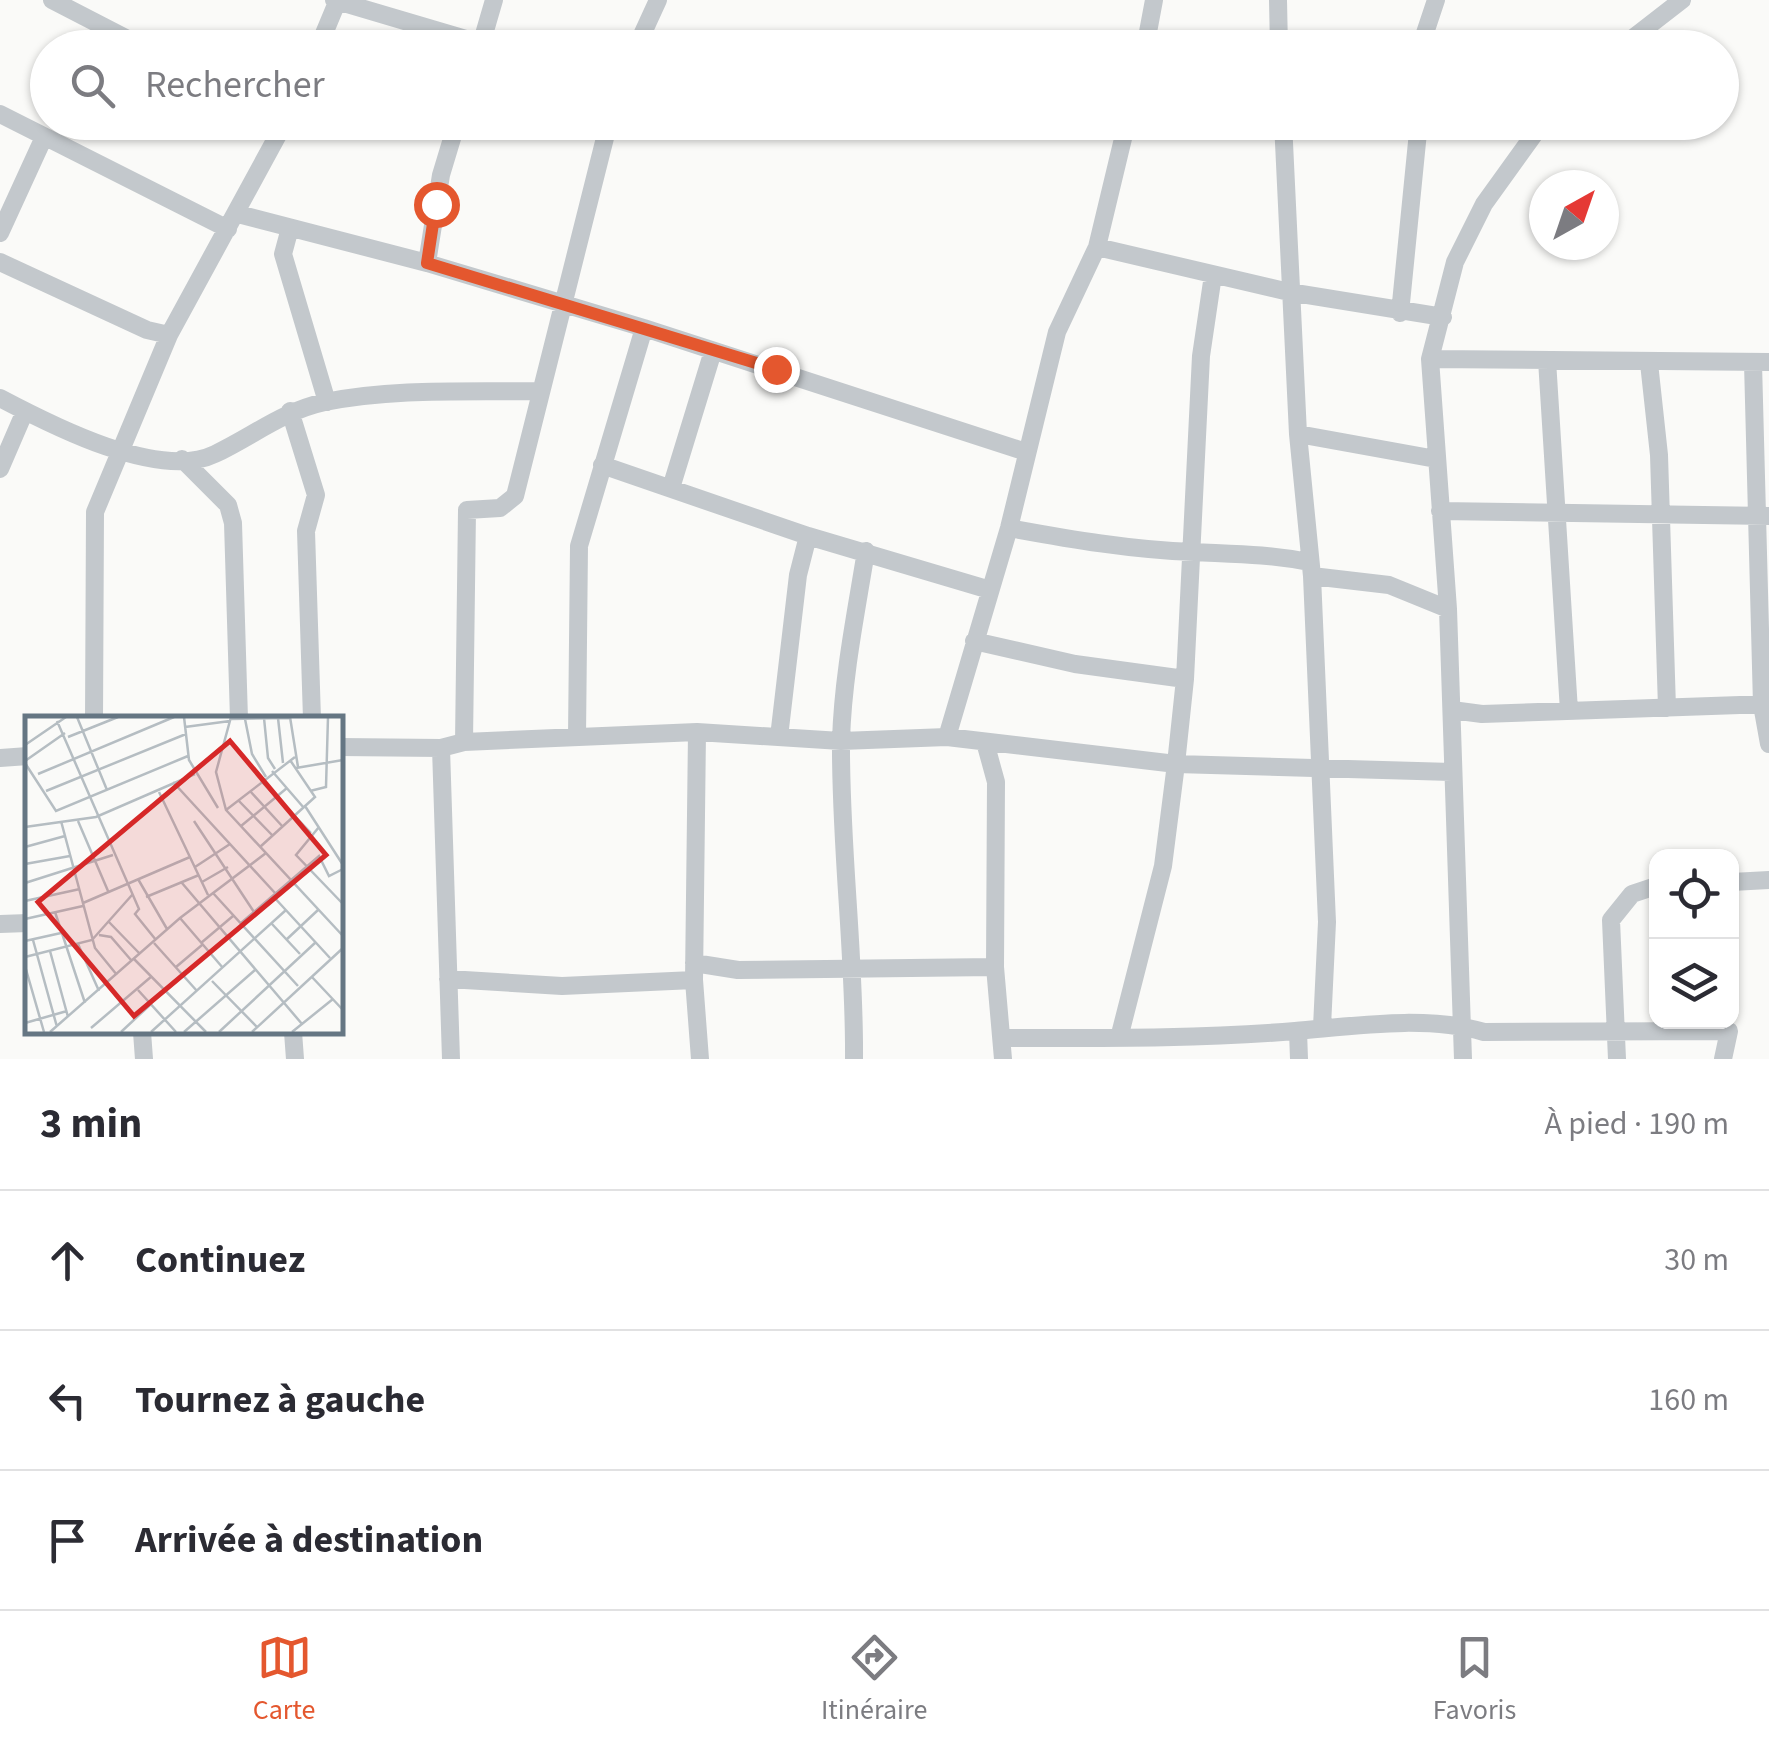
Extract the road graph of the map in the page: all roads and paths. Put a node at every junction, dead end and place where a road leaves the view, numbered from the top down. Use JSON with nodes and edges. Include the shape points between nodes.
{"nodes":[{"id":1,"x":52,"y":0,"type":"edge"},
{"id":2,"x":337,"y":0,"type":"edge"},
{"id":3,"x":494,"y":0,"type":"edge"},
{"id":4,"x":658,"y":0,"type":"edge"},
{"id":5,"x":1154,"y":0,"type":"edge"},
{"id":6,"x":1278,"y":0,"type":"edge"},
{"id":7,"x":1426,"y":0,"type":"edge"},
{"id":8,"x":1436,"y":0,"type":"edge"},
{"id":9,"x":1682,"y":0,"type":"edge"},
{"id":10,"x":1431,"y":20,"type":"junction"},
{"id":11,"x":110,"y":30,"type":"edge"},
{"id":12,"x":325,"y":30,"type":"edge"},
{"id":13,"x":434,"y":30,"type":"edge"},
{"id":14,"x":489,"y":30,"type":"edge"},
{"id":15,"x":644,"y":30,"type":"edge"},
{"id":16,"x":1148,"y":30,"type":"edge"},
{"id":17,"x":1279,"y":30,"type":"edge"},
{"id":18,"x":1427,"y":30,"type":"edge"},
{"id":19,"x":1643,"y":30,"type":"edge"},
{"id":20,"x":0,"y":114,"type":"edge"},
{"id":21,"x":30,"y":130,"type":"edge"},
{"id":22,"x":43,"y":140,"type":"edge"},
{"id":23,"x":49,"y":140,"type":"edge"},
{"id":24,"x":276,"y":140,"type":"edge"},
{"id":25,"x":452,"y":140,"type":"edge"},
{"id":26,"x":605,"y":140,"type":"edge"},
{"id":27,"x":1123,"y":140,"type":"edge"},
{"id":28,"x":1284,"y":140,"type":"edge"},
{"id":29,"x":1417,"y":140,"type":"edge"},
{"id":30,"x":1529,"y":140,"type":"edge"},
{"id":31,"x":233,"y":221,"type":"junction"},
{"id":32,"x":290,"y":228,"type":"junction"},
{"id":33,"x":0,"y":233,"type":"edge"},
{"id":34,"x":1097,"y":247,"type":"junction"},
{"id":35,"x":0,"y":262,"type":"edge"},
{"id":36,"x":427,"y":263,"type":"junction"},
{"id":37,"x":1213,"y":274,"type":"junction"},
{"id":38,"x":1289,"y":292,"type":"junction"},
{"id":39,"x":566,"y":306,"type":"junction"},
{"id":40,"x":1400,"y":313,"type":"junction"},
{"id":41,"x":1443,"y":317,"type":"junction"},
{"id":42,"x":644,"y":328,"type":"junction"},
{"id":43,"x":168,"y":335,"type":"junction"},
{"id":44,"x":713,"y":351,"type":"junction"},
{"id":45,"x":1430,"y":359,"type":"junction"},
{"id":46,"x":1547,"y":360,"type":"junction"},
{"id":47,"x":1761,"y":362,"type":"edge"},
{"id":48,"x":1649,"y":363,"type":"junction"},
{"id":49,"x":538,"y":391,"type":"junction"},
{"id":50,"x":0,"y":398,"type":"edge"},
{"id":51,"x":327,"y":402,"type":"junction"},
{"id":52,"x":25,"y":411,"type":"junction"},
{"id":53,"x":290,"y":411,"type":"junction"},
{"id":54,"x":1298,"y":434,"type":"junction"},
{"id":55,"x":1026,"y":452,"type":"junction"},
{"id":56,"x":119,"y":453,"type":"junction"},
{"id":57,"x":182,"y":459,"type":"junction"},
{"id":58,"x":1436,"y":459,"type":"junction"},
{"id":59,"x":602,"y":465,"type":"junction"},
{"id":60,"x":0,"y":469,"type":"edge"},
{"id":61,"x":671,"y":488,"type":"junction"},
{"id":62,"x":1440,"y":511,"type":"junction"},
{"id":63,"x":1557,"y":513,"type":"junction"},
{"id":64,"x":1660,"y":515,"type":"junction"},
{"id":65,"x":1764,"y":516,"type":"edge"},
{"id":66,"x":1008,"y":528,"type":"junction"},
{"id":67,"x":808,"y":536,"type":"junction"},
{"id":68,"x":866,"y":551,"type":"junction"},
{"id":69,"x":1193,"y":552,"type":"junction"},
{"id":70,"x":1310,"y":569,"type":"junction"},
{"id":71,"x":990,"y":590,"type":"junction"},
{"id":72,"x":1448,"y":609,"type":"junction"},
{"id":73,"x":974,"y":641,"type":"junction"},
{"id":74,"x":1186,"y":680,"type":"junction"},
{"id":75,"x":1766,"y":705,"type":"edge"},
{"id":76,"x":1667,"y":708,"type":"junction"},
{"id":77,"x":1452,"y":710,"type":"junction"},
{"id":78,"x":1568,"y":711,"type":"junction"},
{"id":79,"x":94,"y":716,"type":"edge"},
{"id":80,"x":239,"y":716,"type":"edge"},
{"id":81,"x":312,"y":716,"type":"edge"},
{"id":82,"x":697,"y":732,"type":"junction"},
{"id":83,"x":577,"y":736,"type":"junction"},
{"id":84,"x":780,"y":737,"type":"junction"},
{"id":85,"x":946,"y":738,"type":"junction"},
{"id":86,"x":841,"y":741,"type":"junction"},
{"id":87,"x":464,"y":742,"type":"junction"},
{"id":88,"x":985,"y":742,"type":"junction"},
{"id":89,"x":1769,"y":744,"type":"edge"},
{"id":90,"x":342,"y":747,"type":"edge"},
{"id":91,"x":441,"y":748,"type":"junction"},
{"id":92,"x":25,"y":756,"type":"edge"},
{"id":93,"x":0,"y":758,"type":"edge"},
{"id":94,"x":1176,"y":764,"type":"junction"},
{"id":95,"x":1318,"y":771,"type":"junction"},
{"id":96,"x":1452,"y":772,"type":"junction"},
{"id":97,"x":1769,"y":880,"type":"edge"},
{"id":98,"x":1739,"y":882,"type":"edge"},
{"id":99,"x":1649,"y":888,"type":"edge"},
{"id":100,"x":995,"y":967,"type":"junction"},
{"id":101,"x":854,"y":971,"type":"junction"},
{"id":102,"x":694,"y":972,"type":"junction"},
{"id":103,"x":448,"y":979,"type":"junction"},
{"id":104,"x":1460,"y":1025,"type":"junction"},
{"id":105,"x":1322,"y":1027,"type":"junction"},
{"id":106,"x":1298,"y":1031,"type":"junction"},
{"id":107,"x":142,"y":1034,"type":"edge"},
{"id":108,"x":293,"y":1034,"type":"edge"},
{"id":109,"x":1615,"y":1035,"type":"junction"},
{"id":110,"x":1004,"y":1038,"type":"junction"},
{"id":111,"x":1120,"y":1038,"type":"junction"},
{"id":112,"x":144,"y":1059,"type":"edge"},
{"id":113,"x":295,"y":1059,"type":"edge"},
{"id":114,"x":451,"y":1059,"type":"edge"},
{"id":115,"x":700,"y":1059,"type":"edge"},
{"id":116,"x":854,"y":1059,"type":"edge"},
{"id":117,"x":1004,"y":1059,"type":"edge"},
{"id":118,"x":1298,"y":1059,"type":"edge"},
{"id":119,"x":1463,"y":1059,"type":"edge"},
{"id":120,"x":1617,"y":1059,"type":"edge"},
{"id":121,"x":1723,"y":1059,"type":"edge"}],
"edges":[{"from":1,"to":11,"type":"street"},
{"from":2,"to":12,"type":"street"},
{"from":2,"to":13,"type":"street"},
{"from":3,"to":14,"type":"street"},
{"from":4,"to":15,"type":"street"},
{"from":5,"to":16,"type":"street"},
{"from":6,"to":17,"type":"street"},
{"from":7,"to":10,"type":"street"},
{"from":8,"to":10,"type":"street"},
{"from":9,"to":19,"type":"street"},
{"from":10,"to":18,"type":"street"},
{"from":20,"to":21,"type":"street"},
{"from":22,"to":33,"type":"street"},
{"from":23,"to":31,"type":"street"},
{"from":24,"to":31,"type":"street"},
{"from":25,"to":36,"type":"street"},
{"from":26,"to":39,"type":"street"},
{"from":27,"to":34,"type":"street"},
{"from":28,"to":38,"type":"street"},
{"from":29,"to":40,"type":"street"},
{"from":30,"to":41,"type":"street","via":[[1484,204],[1455,262]]},
{"from":31,"to":32,"type":"street"},
{"from":31,"to":43,"type":"street"},
{"from":32,"to":36,"type":"street"},
{"from":32,"to":51,"type":"street","via":[[283,254]]},
{"from":34,"to":37,"type":"street"},
{"from":34,"to":55,"type":"street","via":[[1057,332]]},
{"from":35,"to":43,"type":"street"},
{"from":36,"to":39,"type":"street"},
{"from":37,"to":38,"type":"street"},
{"from":37,"to":69,"type":"street","via":[[1201,356]]},
{"from":38,"to":40,"type":"street"},
{"from":38,"to":54,"type":"street"},
{"from":39,"to":42,"type":"street"},
{"from":39,"to":49,"type":"street"},
{"from":40,"to":41,"type":"street"},
{"from":41,"to":45,"type":"street"},
{"from":42,"to":44,"type":"street"},
{"from":42,"to":59,"type":"street"},
{"from":43,"to":56,"type":"street"},
{"from":44,"to":55,"type":"street"},
{"from":44,"to":61,"type":"street"},
{"from":45,"to":46,"type":"street"},
{"from":45,"to":58,"type":"street"},
{"from":46,"to":48,"type":"street"},
{"from":46,"to":63,"type":"street"},
{"from":47,"to":48,"type":"street"},
{"from":47,"to":65,"type":"street"},
{"from":48,"to":64,"type":"street"},
{"from":49,"to":51,"type":"street"},
{"from":49,"to":87,"type":"street","via":[[509,505],[467,510]]},
{"from":50,"to":52,"type":"street"},
{"from":51,"to":53,"type":"street"},
{"from":52,"to":56,"type":"street"},
{"from":52,"to":60,"type":"street"},
{"from":53,"to":57,"type":"street","via":[[215,454]]},
{"from":53,"to":81,"type":"street","via":[[316,495],[306,531]]},
{"from":54,"to":58,"type":"street"},
{"from":54,"to":70,"type":"street"},
{"from":55,"to":66,"type":"street"},
{"from":56,"to":57,"type":"street"},
{"from":56,"to":79,"type":"street","via":[[95,512]]},
{"from":57,"to":80,"type":"street","via":[[228,505],[234,523]]},
{"from":58,"to":62,"type":"street"},
{"from":59,"to":61,"type":"street"},
{"from":59,"to":83,"type":"street","via":[[579,546]]},
{"from":61,"to":67,"type":"street"},
{"from":62,"to":63,"type":"street"},
{"from":62,"to":72,"type":"street"},
{"from":63,"to":64,"type":"street"},
{"from":63,"to":78,"type":"street"},
{"from":64,"to":65,"type":"street"},
{"from":64,"to":76,"type":"street"},
{"from":65,"to":75,"type":"street"},
{"from":66,"to":69,"type":"street"},
{"from":66,"to":71,"type":"street"},
{"from":67,"to":68,"type":"street"},
{"from":67,"to":84,"type":"street"},
{"from":68,"to":71,"type":"street"},
{"from":68,"to":86,"type":"street"},
{"from":69,"to":70,"type":"street","via":[[1256,551]]},
{"from":69,"to":74,"type":"street"},
{"from":70,"to":72,"type":"street","via":[[1389,585]]},
{"from":70,"to":95,"type":"street"},
{"from":71,"to":73,"type":"street"},
{"from":72,"to":77,"type":"street"},
{"from":73,"to":74,"type":"street"},
{"from":73,"to":85,"type":"street"},
{"from":74,"to":94,"type":"street"},
{"from":75,"to":76,"type":"street"},
{"from":75,"to":89,"type":"street"},
{"from":76,"to":78,"type":"street"},
{"from":77,"to":78,"type":"street"},
{"from":77,"to":96,"type":"street"},
{"from":82,"to":83,"type":"street"},
{"from":82,"to":84,"type":"street"},
{"from":82,"to":102,"type":"street"},
{"from":83,"to":87,"type":"street"},
{"from":84,"to":86,"type":"street"},
{"from":85,"to":86,"type":"street"},
{"from":85,"to":88,"type":"street"},
{"from":86,"to":101,"type":"street"},
{"from":87,"to":91,"type":"street"},
{"from":88,"to":94,"type":"street"},
{"from":88,"to":100,"type":"street","via":[[996,782]]},
{"from":90,"to":91,"type":"street"},
{"from":91,"to":103,"type":"street"},
{"from":92,"to":93,"type":"street"},
{"from":94,"to":95,"type":"street"},
{"from":94,"to":111,"type":"street","via":[[1163,866]]},
{"from":95,"to":96,"type":"street"},
{"from":95,"to":105,"type":"street","via":[[1327,922]]},
{"from":96,"to":104,"type":"street"},
{"from":97,"to":98,"type":"street"},
{"from":99,"to":109,"type":"street","via":[[1632,894],[1611,920]]},
{"from":100,"to":101,"type":"street"},
{"from":100,"to":110,"type":"street"},
{"from":101,"to":102,"type":"street"},
{"from":101,"to":116,"type":"street"},
{"from":102,"to":103,"type":"street","via":[[562,986]]},
{"from":102,"to":115,"type":"street"},
{"from":103,"to":114,"type":"street"},
{"from":104,"to":105,"type":"street"},
{"from":104,"to":109,"type":"street","via":[[1484,1032]]},
{"from":104,"to":119,"type":"street"},
{"from":105,"to":106,"type":"street"},
{"from":106,"to":111,"type":"street"},
{"from":106,"to":118,"type":"street"},
{"from":107,"to":112,"type":"street"},
{"from":108,"to":113,"type":"street"},
{"from":109,"to":120,"type":"street"},
{"from":109,"to":121,"type":"street","via":[[1729,1031]]},
{"from":110,"to":111,"type":"street"},
{"from":110,"to":117,"type":"street"}]}
